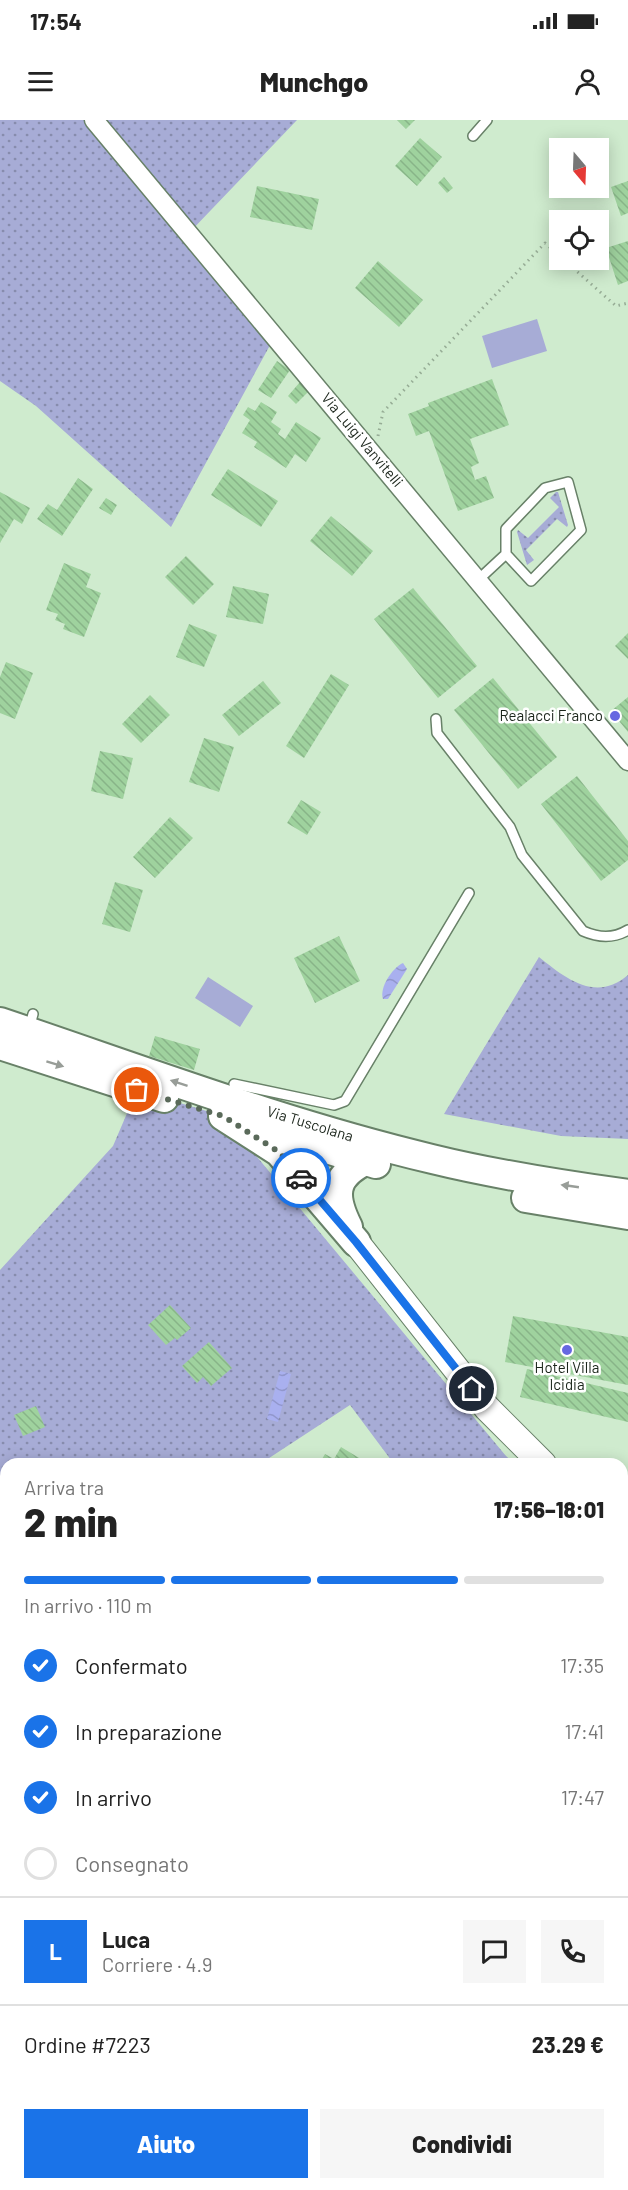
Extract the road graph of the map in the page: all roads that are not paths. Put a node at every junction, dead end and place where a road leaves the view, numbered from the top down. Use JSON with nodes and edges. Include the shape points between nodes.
{"nodes":[{"id":1,"x":94,"y":120,"type":"edge"},
{"id":2,"x":486,"y":120,"type":"edge"},
{"id":3,"x":473,"y":136,"type":"dead end"},
{"id":4,"x":506,"y":554,"type":"junction"},
{"id":5,"x":478,"y":580,"type":"junction"},
{"id":6,"x":436,"y":719,"type":"dead end"},
{"id":7,"x":628,"y":761,"type":"edge"},
{"id":8,"x":469,"y":893,"type":"dead end"},
{"id":9,"x":628,"y":930,"type":"edge"},
{"id":10,"x":0,"y":1022,"type":"edge"},
{"id":11,"x":0,"y":1045,"type":"edge"},
{"id":12,"x":231,"y":1094,"type":"junction"},
{"id":13,"x":366,"y":1161,"type":"junction"},
{"id":14,"x":628,"y":1194,"type":"edge"},
{"id":15,"x":628,"y":1215,"type":"edge"},
{"id":16,"x":356,"y":1242,"type":"junction"},
{"id":17,"x":537,"y":1458,"type":"edge"}],
"edges":[{"from":1,"to":5,"type":"street","name":"Via Luigi Vanvitelli"},
{"from":2,"to":3,"type":"lane"},
{"from":4,"to":4,"type":"lane","via":[[506,529],[545,488],[568,482],[581,530],[531,581]]},
{"from":4,"to":5,"type":"lane"},
{"from":5,"to":7,"type":"street","name":"Via Luigi Vanvitelli"},
{"from":6,"to":9,"type":"lane","via":[[436,733],[510,827],[522,855],[584,932],[611,937]]},
{"from":8,"to":12,"type":"lane","via":[[345,1101],[334,1105]]},
{"from":12,"to":10,"type":"main road","name":"Via Tuscolana","one_way":true,"via":[[31,1022]]},
{"from":11,"to":12,"type":"main road","name":"Via Tuscolana","one_way":true},
{"from":12,"to":13,"type":"main road","name":"Via Tuscolana"},
{"from":14,"to":12,"type":"main road","name":"Via Tuscolana","one_way":true,"via":[[522,1179],[458,1165],[372,1143]]},
{"from":12,"to":16,"type":"main road"},
{"from":13,"to":15,"type":"main road","name":"Via Tuscolana","via":[[501,1194]]},
{"from":13,"to":16,"type":"main road","via":[[346,1174],[337,1190],[340,1210]]},
{"from":16,"to":17,"type":"main road","via":[[487,1408]]}]}
